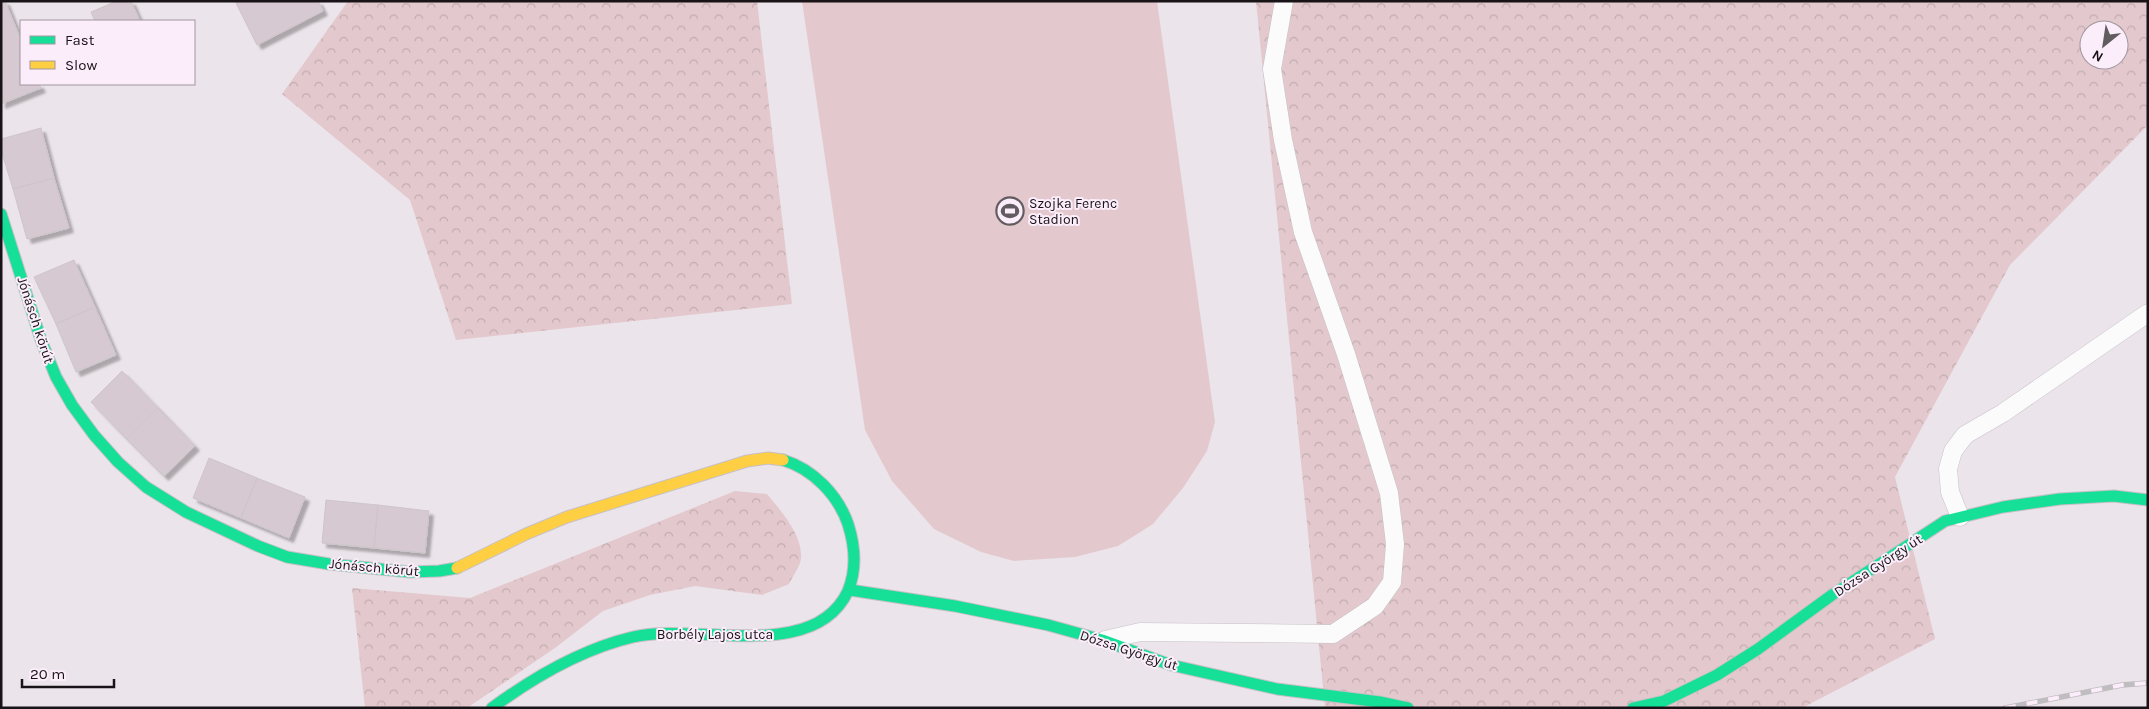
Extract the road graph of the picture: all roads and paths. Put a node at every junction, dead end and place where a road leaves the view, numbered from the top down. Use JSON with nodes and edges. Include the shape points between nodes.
{"nodes":[{"id":1,"x":1284,"y":1,"type":"edge"},
{"id":2,"x":1,"y":214,"type":"edge"},
{"id":3,"x":2148,"y":313,"type":"edge"},
{"id":4,"x":2148,"y":500,"type":"edge"},
{"id":5,"x":1960,"y":517,"type":"junction"},
{"id":6,"x":850,"y":590,"type":"junction"},
{"id":7,"x":1102,"y":640,"type":"junction"},
{"id":8,"x":492,"y":708,"type":"edge"},
{"id":9,"x":1408,"y":708,"type":"edge"},
{"id":10,"x":1633,"y":708,"type":"edge"}],
"edges":[{"from":1,"to":7,"type":"lane","via":[[1272,69],[1283,140],[1303,232],[1346,354],[1389,493],[1395,544],[1392,582],[1374,606],[1333,634],[1140,632]]},
{"from":2,"to":6,"type":"street","name":"Jónásch körút","via":[[43,348],[63,391],[97,440],[117,462],[161,498],[267,550],[292,558],[361,568],[415,573],[454,569],[571,515],[765,457],[796,464],[811,474],[836,500],[846,518],[853,543],[856,566]]},
{"from":3,"to":5,"type":"lane","via":[[2003,413],[1964,435],[1953,451],[1948,469],[1950,492]]},
{"from":4,"to":5,"type":"street","name":"Dózsa György út","via":[[2114,496],[2060,499]]},
{"from":5,"to":10,"type":"street","name":"Dózsa György út","via":[[1945,521],[1832,594],[1716,676],[1664,700]]},
{"from":6,"to":7,"type":"street","name":"Dózsa György út","via":[[955,606]]},
{"from":6,"to":8,"type":"street","name":"Borbély Lajos utca","via":[[826,618],[782,634],[755,637],[657,633],[629,638],[555,668]]},
{"from":7,"to":9,"type":"street","name":"Dózsa György út","via":[[1171,665],[1259,685]]}]}
